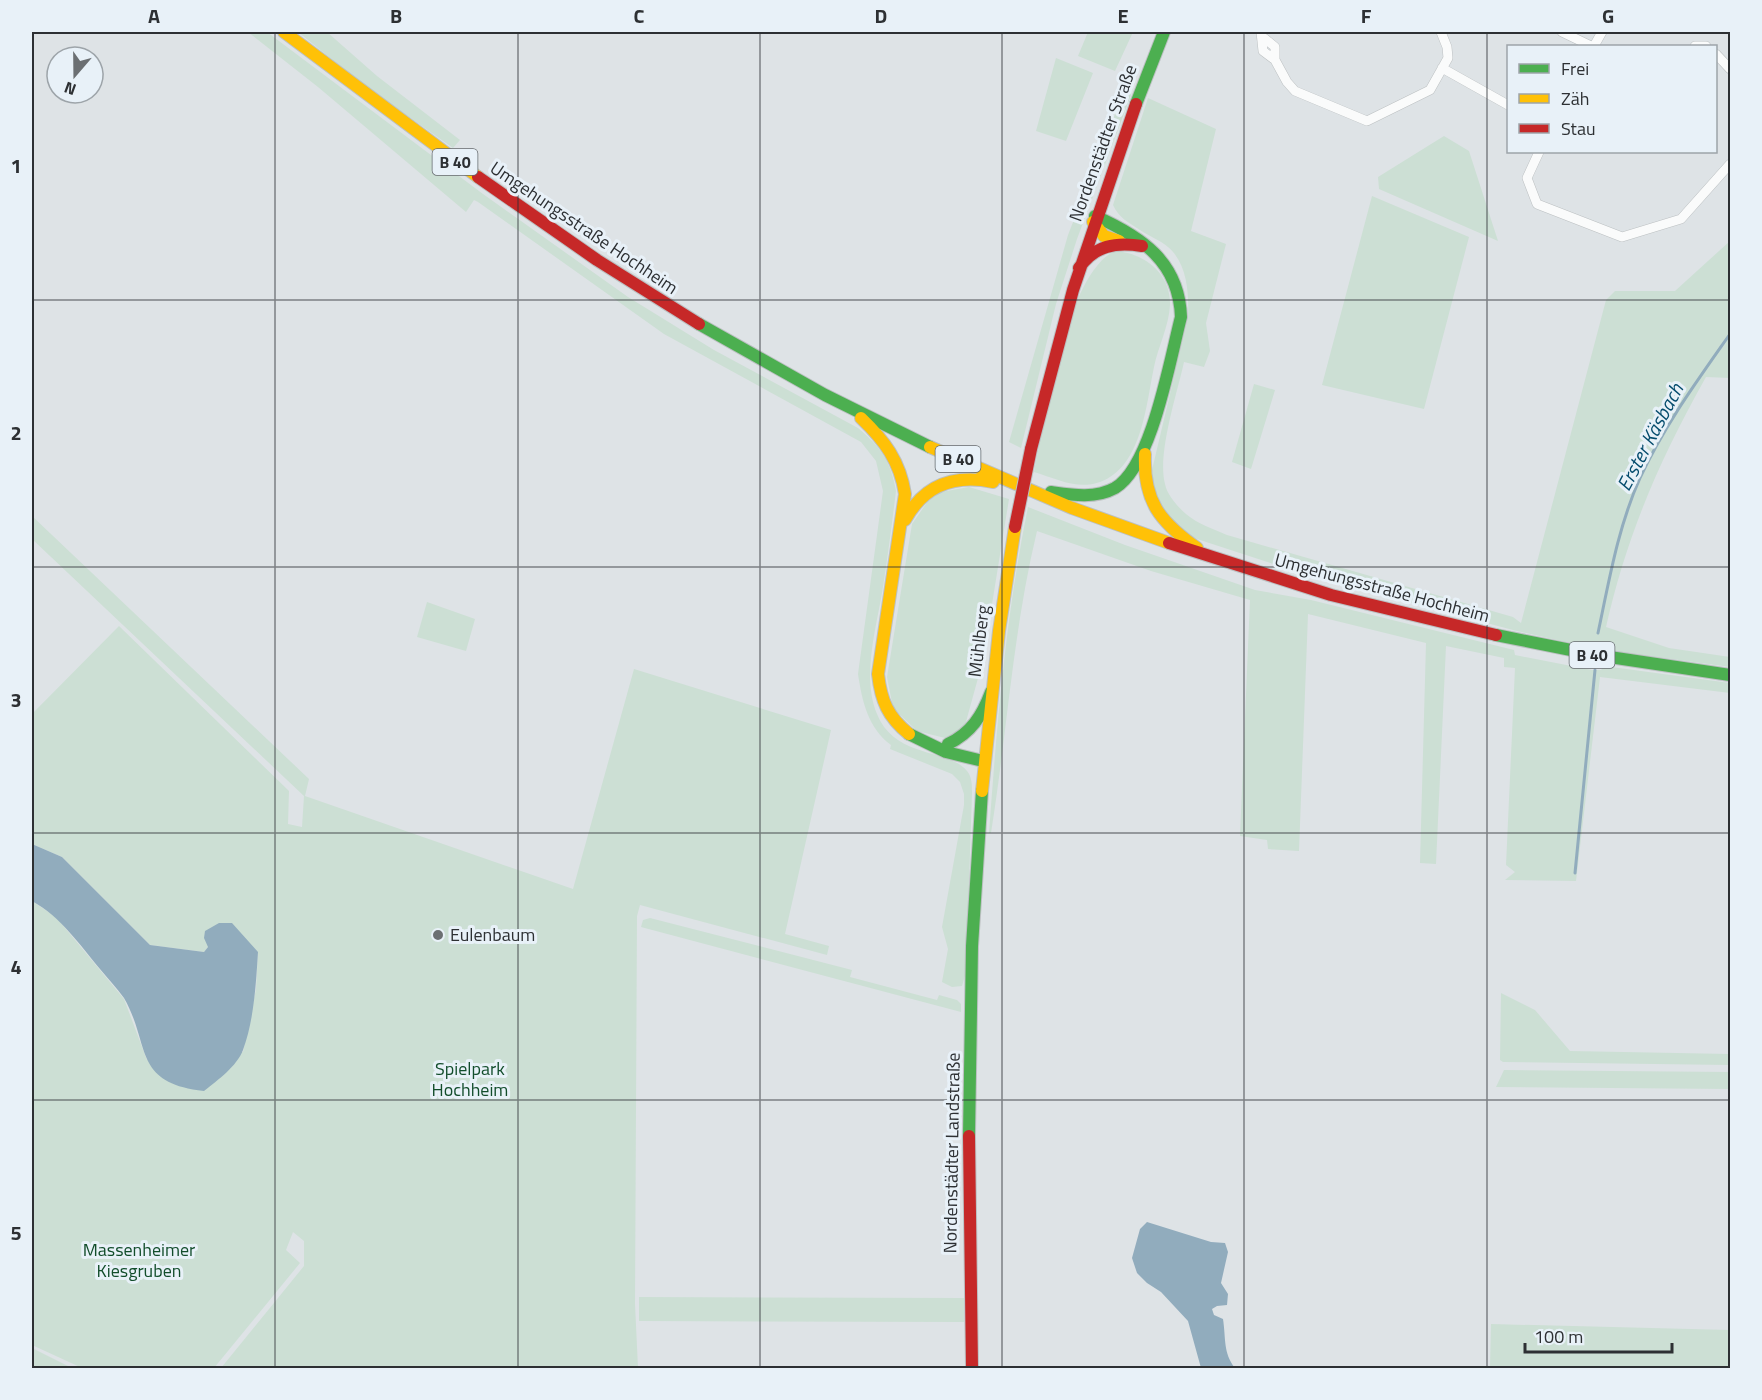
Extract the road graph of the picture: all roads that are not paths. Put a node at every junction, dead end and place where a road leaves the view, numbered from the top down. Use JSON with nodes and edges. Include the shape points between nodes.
{"nodes":[{"id":1,"x":284,"y":32,"type":"edge"},
{"id":2,"x":1164,"y":32,"type":"edge"},
{"id":3,"x":1441,"y":32,"type":"edge"},
{"id":4,"x":1562,"y":32,"type":"edge"},
{"id":5,"x":1602,"y":32,"type":"edge"},
{"id":6,"x":1263,"y":35,"type":"edge"},
{"id":7,"x":1590,"y":45,"type":"edge"},
{"id":8,"x":1593,"y":45,"type":"edge"},
{"id":9,"x":1717,"y":55,"type":"edge"},
{"id":10,"x":1442,"y":68,"type":"junction"},
{"id":11,"x":1731,"y":69,"type":"edge"},
{"id":12,"x":1507,"y":104,"type":"edge"},
{"id":13,"x":1539,"y":153,"type":"edge"},
{"id":14,"x":1731,"y":164,"type":"edge"},
{"id":15,"x":1094,"y":219,"type":"junction"},
{"id":16,"x":1126,"y":243,"type":"junction"},
{"id":17,"x":1147,"y":247,"type":"junction"},
{"id":18,"x":1079,"y":268,"type":"junction"},
{"id":19,"x":851,"y":408,"type":"junction"},
{"id":20,"x":1146,"y":447,"type":"junction"},
{"id":21,"x":1031,"y":449,"type":"joint"},
{"id":22,"x":1014,"y":483,"type":"junction"},
{"id":23,"x":1036,"y":493,"type":"junction"},
{"id":24,"x":901,"y":531,"type":"junction"},
{"id":25,"x":1214,"y":559,"type":"junction"},
{"id":26,"x":1731,"y":675,"type":"edge"},
{"id":27,"x":991,"y":692,"type":"junction"},
{"id":28,"x":927,"y":744,"type":"junction"},
{"id":29,"x":948,"y":744,"type":"junction"},
{"id":30,"x":983,"y":761,"type":"junction"},
{"id":31,"x":974,"y":938,"type":"joint"},
{"id":32,"x":972,"y":1368,"type":"edge"}],
"edges":[{"from":1,"to":19,"type":"main road","name":"Umgehungsstraße Hochheim","number":"B 40","via":[[381,108],[559,235],[710,330]]},
{"from":2,"to":15,"type":"main road","name":"Nordenstädter Straße"},
{"from":3,"to":10,"type":"street","via":[[1448,53]]},
{"from":4,"to":7,"type":"street"},
{"from":5,"to":8,"type":"street"},
{"from":6,"to":10,"type":"street","via":[[1263,51],[1275,60],[1295,91],[1367,121],[1425,94]]},
{"from":9,"to":11,"type":"street"},
{"from":10,"to":12,"type":"street"},
{"from":13,"to":14,"type":"street","via":[[1527,178],[1537,204],[1622,237],[1681,219]]},
{"from":15,"to":16,"type":"main road","via":[[1104,236]]},
{"from":15,"to":17,"type":"main road","via":[[1114,225]]},
{"from":15,"to":18,"type":"main road","name":"Nordenstädter Straße"},
{"from":16,"to":17,"type":"main road"},
{"from":16,"to":18,"type":"main road","via":[[1098,248]]},
{"from":17,"to":20,"type":"main road","via":[[1174,274],[1182,308]]},
{"from":18,"to":21,"type":"main road","name":"Nordenstädter Straße"},
{"from":19,"to":22,"type":"main road","number":"B 40"},
{"from":19,"to":24,"type":"main road","via":[[884,440],[899,465],[905,494]]},
{"from":20,"to":22,"type":"main road","via":[[1129,476],[1100,494],[1072,496]]},
{"from":20,"to":25,"type":"main road","via":[[1146,483],[1158,515],[1174,533]]},
{"from":21,"to":27,"type":"main road","name":"Mühlberg","bridge":true,"via":[[1015,526]]},
{"from":22,"to":23,"type":"main road","number":"B 40"},
{"from":23,"to":24,"type":"main road","via":[[977,478],[949,480],[918,499]]},
{"from":23,"to":25,"type":"main road","name":"Umgehungsstraße Hochheim","number":"B 40"},
{"from":24,"to":28,"type":"main road","via":[[878,674],[879,691],[894,723]]},
{"from":25,"to":26,"type":"main road","name":"Umgehungsstraße Hochheim","number":"B 40","via":[[1334,596],[1455,627],[1572,651]]},
{"from":27,"to":29,"type":"main road","via":[[971,730]]},
{"from":27,"to":30,"type":"main road","name":"Mühlberg"},
{"from":28,"to":29,"type":"main road"},
{"from":28,"to":30,"type":"main road"},
{"from":29,"to":30,"type":"main road","via":[[964,745]]},
{"from":30,"to":31,"type":"main road","name":"Mühlberg"},
{"from":31,"to":32,"type":"main road","name":"Nordenstädter Landstraße","via":[[969,1234]]}]}
